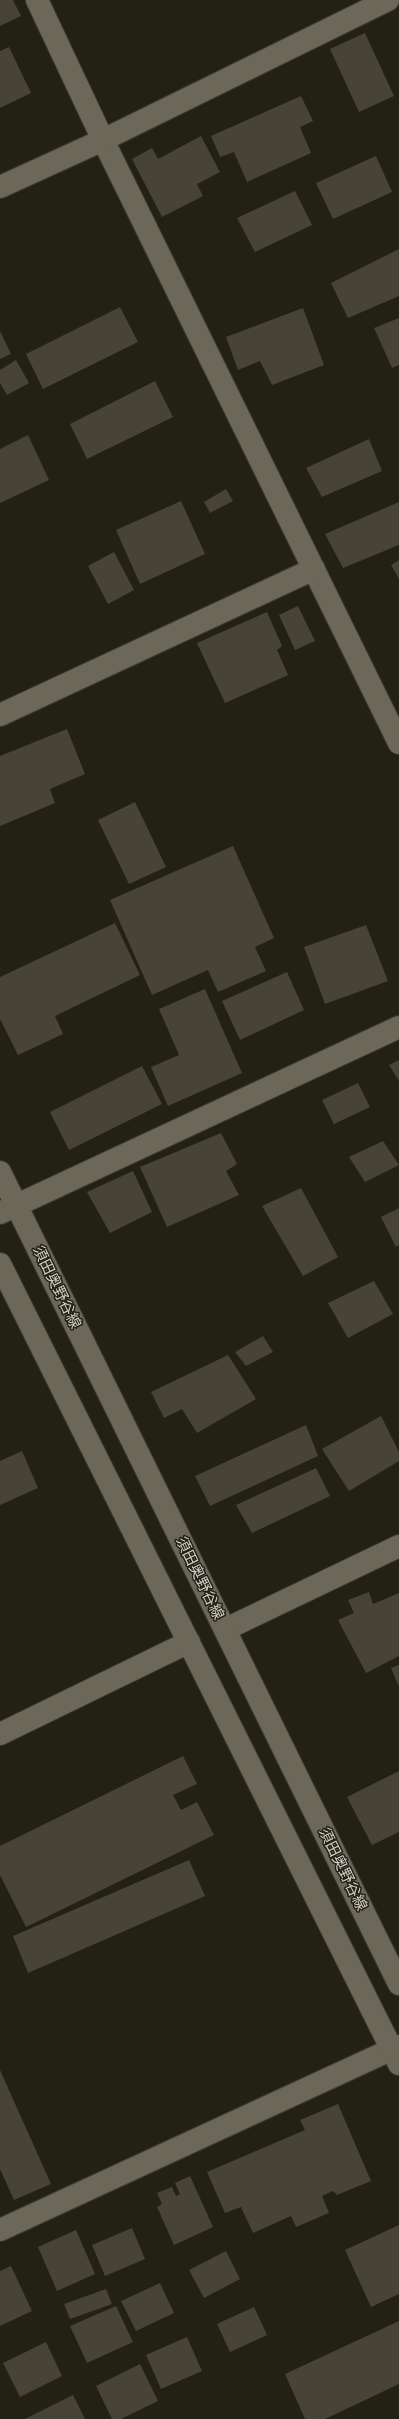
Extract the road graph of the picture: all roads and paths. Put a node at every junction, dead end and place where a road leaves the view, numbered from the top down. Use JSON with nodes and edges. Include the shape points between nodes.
{"nodes":[{"id":1,"x":37,"y":0,"type":"edge"},
{"id":2,"x":388,"y":0,"type":"edge"},
{"id":3,"x":103,"y":140,"type":"junction"},
{"id":4,"x":0,"y":187,"type":"edge"},
{"id":5,"x":314,"y":569,"type":"junction"},
{"id":6,"x":0,"y":714,"type":"edge"},
{"id":7,"x":399,"y":743,"type":"edge"},
{"id":8,"x":399,"y":1027,"type":"edge"},
{"id":9,"x":0,"y":1172,"type":"edge"},
{"id":10,"x":8,"y":1209,"type":"edge"},
{"id":11,"x":0,"y":1264,"type":"edge"},
{"id":12,"x":399,"y":1546,"type":"edge"},
{"id":13,"x":226,"y":1629,"type":"junction"},
{"id":14,"x":189,"y":1642,"type":"junction"},
{"id":15,"x":0,"y":1734,"type":"edge"},
{"id":16,"x":399,"y":1984,"type":"edge"},
{"id":17,"x":396,"y":2053,"type":"edge"},
{"id":18,"x":0,"y":2230,"type":"edge"}],
"edges":[{"from":1,"to":3,"type":"street"},
{"from":2,"to":3,"type":"street"},
{"from":3,"to":4,"type":"street"},
{"from":3,"to":5,"type":"street"},
{"from":5,"to":6,"type":"street"},
{"from":5,"to":7,"type":"street"},
{"from":8,"to":10,"type":"street"},
{"from":9,"to":10,"type":"street","name":"須田奥野谷線"},
{"from":10,"to":13,"type":"street","name":"須田奥野谷線"},
{"from":11,"to":14,"type":"street"},
{"from":12,"to":13,"type":"street"},
{"from":13,"to":16,"type":"street","name":"須田奥野谷線"},
{"from":14,"to":15,"type":"street"},
{"from":14,"to":17,"type":"street"},
{"from":17,"to":18,"type":"street"}]}
